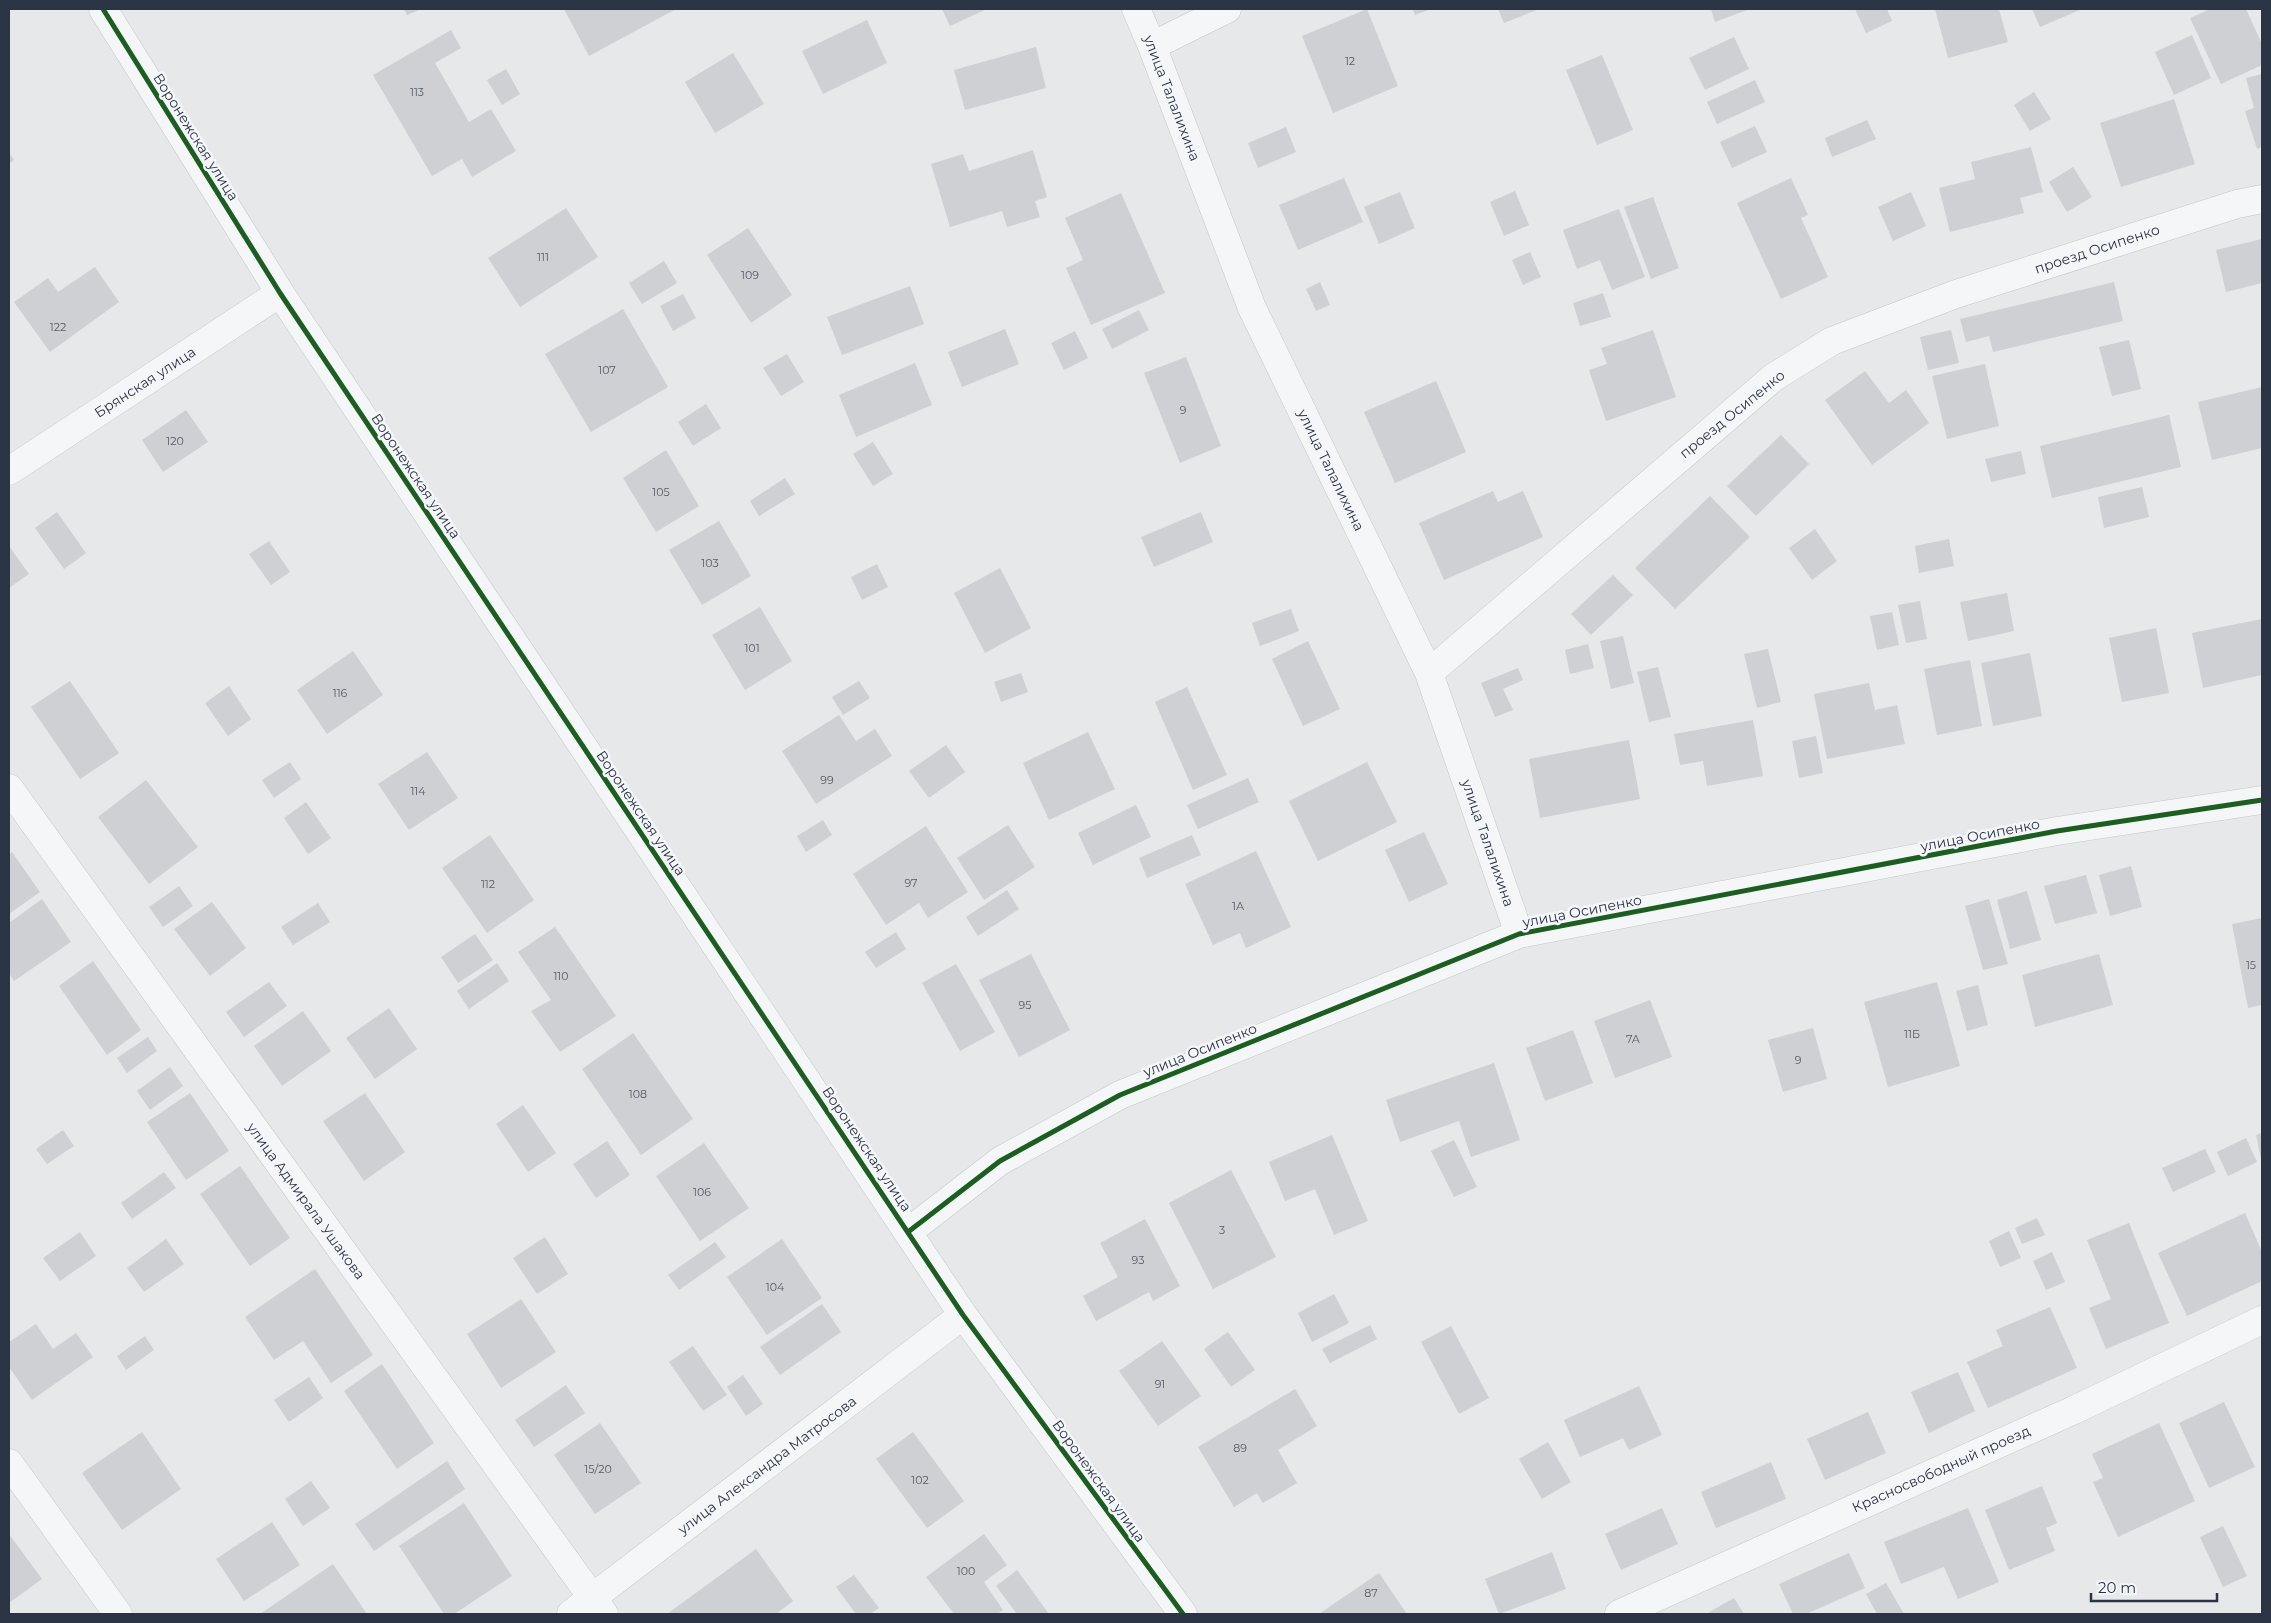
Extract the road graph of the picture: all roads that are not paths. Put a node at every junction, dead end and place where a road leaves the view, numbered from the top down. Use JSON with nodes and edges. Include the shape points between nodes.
{"nodes":[{"id":1,"x":103,"y":9,"type":"edge"},
{"id":2,"x":1136,"y":9,"type":"edge"},
{"id":3,"x":1227,"y":9,"type":"edge"},
{"id":4,"x":1152,"y":46,"type":"junction"},
{"id":5,"x":2262,"y":199,"type":"edge"},
{"id":6,"x":280,"y":293,"type":"junction"},
{"id":7,"x":9,"y":471,"type":"edge"},
{"id":8,"x":1430,"y":673,"type":"junction"},
{"id":9,"x":9,"y":788,"type":"edge"},
{"id":10,"x":2262,"y":800,"type":"edge"},
{"id":11,"x":1519,"y":934,"type":"junction"},
{"id":12,"x":908,"y":1232,"type":"junction"},
{"id":13,"x":963,"y":1315,"type":"junction"},
{"id":14,"x":2262,"y":1320,"type":"edge"},
{"id":15,"x":9,"y":1463,"type":"edge"},
{"id":16,"x":589,"y":1609,"type":"edge"},
{"id":17,"x":118,"y":1614,"type":"edge"},
{"id":18,"x":1183,"y":1614,"type":"edge"},
{"id":19,"x":1618,"y":1614,"type":"edge"}],
"edges":[{"from":1,"to":6,"type":"street","name":"Воронежская улица"},
{"from":2,"to":4,"type":"street","name":"улица Талалихина"},
{"from":3,"to":4,"type":"street"},
{"from":4,"to":8,"type":"street","name":"улица Талалихина","via":[[1252,308]]},
{"from":5,"to":8,"type":"street","name":"проезд Осипенко","via":[[2237,204],[1956,294],[1832,341],[1774,376]]},
{"from":6,"to":7,"type":"street","name":"Брянская улица"},
{"from":6,"to":12,"type":"street","name":"Воронежская улица"},
{"from":8,"to":11,"type":"street","name":"улица Талалихина"},
{"from":9,"to":16,"type":"street","name":"улица Адмирала Ушакова"},
{"from":10,"to":11,"type":"street","name":"улица Осипенко","via":[[2057,831]]},
{"from":11,"to":12,"type":"street","name":"улица Осипенко","via":[[1120,1095],[1000,1162]]},
{"from":12,"to":13,"type":"street","name":"Воронежская улица"},
{"from":13,"to":16,"type":"street","name":"улица Александра Матросова"},
{"from":13,"to":18,"type":"street","name":"Воронежская улица"},
{"from":14,"to":19,"type":"street","name":"Красносвободный проезд","via":[[2074,1410]]},
{"from":15,"to":17,"type":"street"}]}
